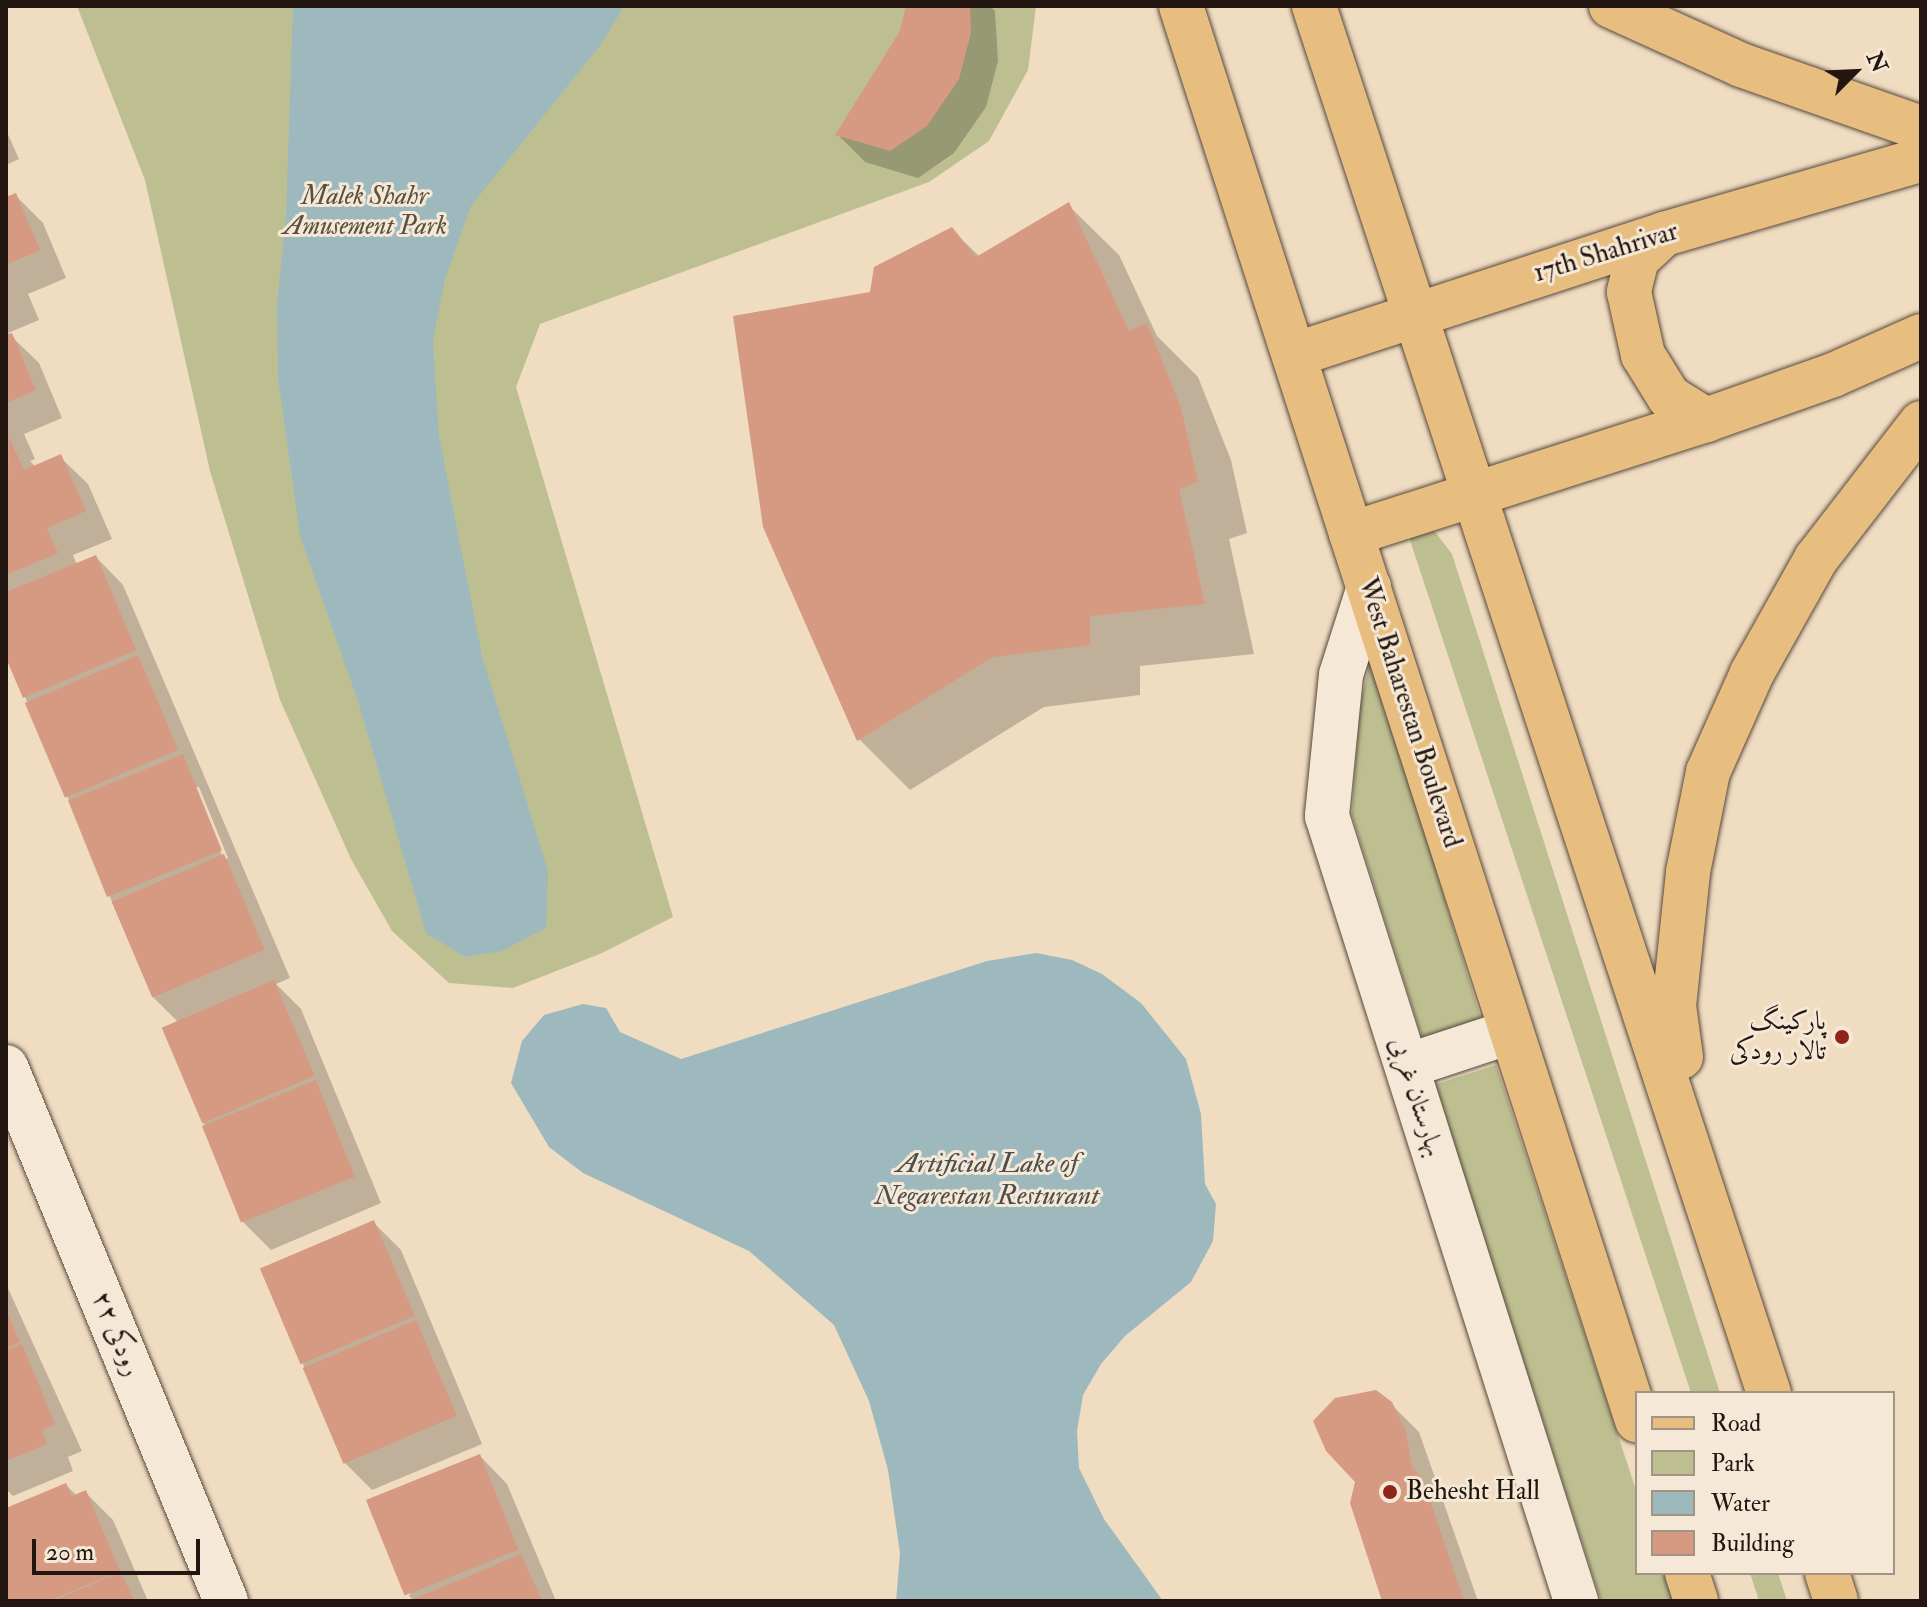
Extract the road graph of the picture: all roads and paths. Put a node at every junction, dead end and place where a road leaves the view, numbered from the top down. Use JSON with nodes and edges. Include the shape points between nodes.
{"nodes":[{"id":1,"x":1181,"y":6,"type":"edge"},
{"id":2,"x":1314,"y":6,"type":"edge"},
{"id":3,"x":1611,"y":6,"type":"edge"},
{"id":4,"x":1921,"y":128,"type":"edge"},
{"id":5,"x":1921,"y":160,"type":"edge"},
{"id":6,"x":1664,"y":234,"type":"junction"},
{"id":7,"x":1416,"y":312,"type":"junction"},
{"id":8,"x":1921,"y":336,"type":"edge"},
{"id":9,"x":1294,"y":355,"type":"junction"},
{"id":10,"x":1706,"y":420,"type":"junction"},
{"id":11,"x":1921,"y":423,"type":"edge"},
{"id":12,"x":1476,"y":493,"type":"junction"},
{"id":13,"x":1351,"y":534,"type":"junction"},
{"id":14,"x":1369,"y":587,"type":"junction"},
{"id":15,"x":1510,"y":1032,"type":"junction"},
{"id":16,"x":1407,"y":1066,"type":"junction"},
{"id":17,"x":6,"y":1067,"type":"edge"},
{"id":18,"x":1699,"y":1170,"type":"junction"},
{"id":19,"x":1768,"y":1391,"type":"edge"},
{"id":20,"x":1635,"y":1414,"type":"edge"},
{"id":21,"x":1688,"y":1575,"type":"edge"},
{"id":22,"x":1828,"y":1575,"type":"edge"},
{"id":23,"x":226,"y":1601,"type":"edge"},
{"id":24,"x":1576,"y":1601,"type":"edge"},
{"id":25,"x":1696,"y":1601,"type":"edge"},
{"id":26,"x":1836,"y":1601,"type":"edge"}],
"edges":[{"from":1,"to":9,"type":"main road","name":"West Baharestan Boulevard"},
{"from":2,"to":7,"type":"main road"},
{"from":3,"to":4,"type":"main road","via":[[1741,65]]},
{"from":5,"to":6,"type":"main road","name":"17th Shahrivar"},
{"from":6,"to":7,"type":"main road","name":"17th Shahrivar"},
{"from":6,"to":10,"type":"main road","via":[[1637,259],[1629,292],[1643,355],[1669,397]]},
{"from":7,"to":9,"type":"main road","name":"17th Shahrivar"},
{"from":7,"to":12,"type":"main road"},
{"from":8,"to":10,"type":"main road","via":[[1833,375]]},
{"from":9,"to":13,"type":"main road","name":"West Baharestan Boulevard"},
{"from":10,"to":12,"type":"main road"},
{"from":11,"to":18,"type":"main road","via":[[1816,559],[1752,673],[1708,772],[1688,872],[1674,1006]]},
{"from":12,"to":13,"type":"main road"},
{"from":12,"to":18,"type":"main road"},
{"from":13,"to":14,"type":"main road","name":"West Baharestan Boulevard"},
{"from":14,"to":15,"type":"main road","name":"West Baharestan Boulevard"},
{"from":14,"to":16,"type":"street","name":"بهارستان غربی","via":[[1341,675],[1327,816]]},
{"from":15,"to":16,"type":"street"},
{"from":15,"to":20,"type":"main road","name":"West Baharestan Boulevard"},
{"from":16,"to":24,"type":"street","name":"بهارستان غربی"},
{"from":17,"to":23,"type":"street","name":"رودکی ۲۲"},
{"from":18,"to":19,"type":"main road"},
{"from":21,"to":25,"type":"main road"},
{"from":22,"to":26,"type":"main road"}]}
